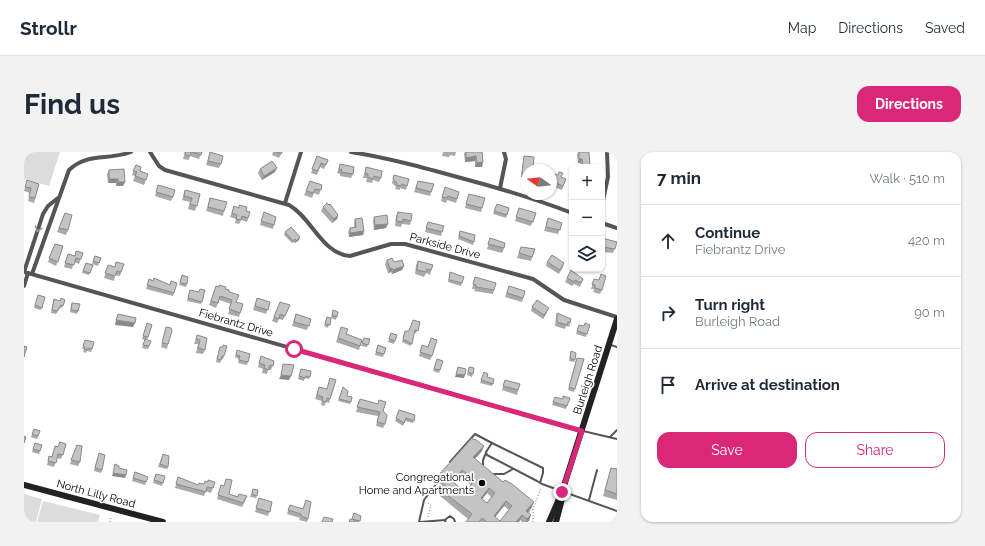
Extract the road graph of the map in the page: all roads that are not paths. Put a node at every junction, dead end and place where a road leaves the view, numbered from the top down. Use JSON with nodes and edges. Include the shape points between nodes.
{"nodes":[{"id":1,"x":131,"y":152,"type":"edge"},
{"id":2,"x":150,"y":152,"type":"edge"},
{"id":3,"x":302,"y":152,"type":"edge"},
{"id":4,"x":351,"y":152,"type":"edge"},
{"id":5,"x":504,"y":152,"type":"edge"},
{"id":6,"x":607,"y":152,"type":"edge"},
{"id":7,"x":500,"y":188,"type":"junction"},
{"id":8,"x":58,"y":198,"type":"junction"},
{"id":9,"x":603,"y":200,"type":"edge"},
{"id":10,"x":285,"y":203,"type":"junction"},
{"id":11,"x":569,"y":212,"type":"edge"},
{"id":12,"x":605,"y":224,"type":"edge"},
{"id":13,"x":617,"y":228,"type":"edge"},
{"id":14,"x":27,"y":273,"type":"edge"},
{"id":15,"x":24,"y":286,"type":"edge"},
{"id":16,"x":617,"y":318,"type":"edge"},
{"id":17,"x":610,"y":344,"type":"junction"},
{"id":18,"x":617,"y":347,"type":"edge"},
{"id":19,"x":617,"y":430,"type":"edge"},
{"id":20,"x":582,"y":431,"type":"junction"},
{"id":21,"x":610,"y":437,"type":"junction"},
{"id":22,"x":617,"y":440,"type":"edge"},
{"id":23,"x":492,"y":443,"type":"junction"},
{"id":24,"x":486,"y":452,"type":"junction"},
{"id":25,"x":450,"y":462,"type":"edge"},
{"id":26,"x":484,"y":469,"type":"edge"},
{"id":27,"x":513,"y":469,"type":"junction"},
{"id":28,"x":597,"y":470,"type":"dead end"},
{"id":29,"x":489,"y":473,"type":"edge"},
{"id":30,"x":438,"y":484,"type":"road end"},
{"id":31,"x":541,"y":484,"type":"junction"},
{"id":32,"x":24,"y":485,"type":"edge"},
{"id":33,"x":562,"y":492,"type":"junction"},
{"id":34,"x":589,"y":500,"type":"junction"},
{"id":35,"x":617,"y":511,"type":"edge"},
{"id":36,"x":147,"y":520,"type":"edge"},
{"id":37,"x":427,"y":521,"type":"edge"},
{"id":38,"x":445,"y":521,"type":"edge"},
{"id":39,"x":163,"y":522,"type":"edge"},
{"id":40,"x":419,"y":522,"type":"edge"},
{"id":41,"x":455,"y":522,"type":"edge"},
{"id":42,"x":549,"y":522,"type":"edge"},
{"id":43,"x":556,"y":522,"type":"edge"}],
"edges":[{"from":1,"to":8,"type":"street","via":[[114,156],[92,156],[77,162],[69,170]]},
{"from":2,"to":10,"type":"street","name":"Parkside Drive","via":[[159,166],[174,174]]},
{"from":3,"to":10,"type":"street"},
{"from":4,"to":7,"type":"street","via":[[384,157]]},
{"from":5,"to":7,"type":"street","via":[[506,159]]},
{"from":6,"to":9,"type":"street","via":[[608,177]]},
{"from":7,"to":11,"type":"street"},
{"from":8,"to":14,"type":"street","via":[[57,207]]},
{"from":8,"to":14,"type":"street","one_way":true,"via":[[43,214]]},
{"from":10,"to":16,"type":"street","name":"Parkside Drive","via":[[300,214],[334,251],[345,256],[391,244],[405,244],[533,279],[564,300]]},
{"from":12,"to":13,"type":"street"},
{"from":14,"to":15,"type":"street"},
{"from":14,"to":20,"type":"street","name":"Fiebrantz Drive"},
{"from":16,"to":17,"type":"street","name":"Burleigh Road"},
{"from":17,"to":18,"type":"lane"},
{"from":17,"to":20,"type":"street","name":"Burleigh Road"},
{"from":19,"to":21,"type":"lane"},
{"from":20,"to":21,"type":"lane"},
{"from":20,"to":33,"type":"street","name":"Burleigh Road"},
{"from":21,"to":22,"type":"lane"},
{"from":23,"to":24,"type":"lane"},
{"from":23,"to":25,"type":"lane","via":[[475,434]]},
{"from":23,"to":31,"type":"lane","via":[[543,468]]},
{"from":24,"to":26,"type":"lane","via":[[482,462]]},
{"from":24,"to":27,"type":"lane","via":[[487,455]]},
{"from":27,"to":29,"type":"lane","via":[[504,474]]},
{"from":27,"to":31,"type":"lane"},
{"from":28,"to":34,"type":"lane"},
{"from":30,"to":40,"type":"lane","via":[[424,500]]},
{"from":31,"to":33,"type":"lane"},
{"from":32,"to":36,"type":"street","name":"North Lilly Road"},
{"from":33,"to":34,"type":"lane"},
{"from":33,"to":42,"type":"street","name":"Burleigh Road"},
{"from":33,"to":43,"type":"street","name":"Burleigh Road"},
{"from":34,"to":35,"type":"lane"},
{"from":36,"to":39,"type":"street","name":"North Lilly Road"},
{"from":37,"to":38,"type":"lane"},
{"from":37,"to":40,"type":"lane"},
{"from":38,"to":41,"type":"lane","via":[[450,516]]}]}
